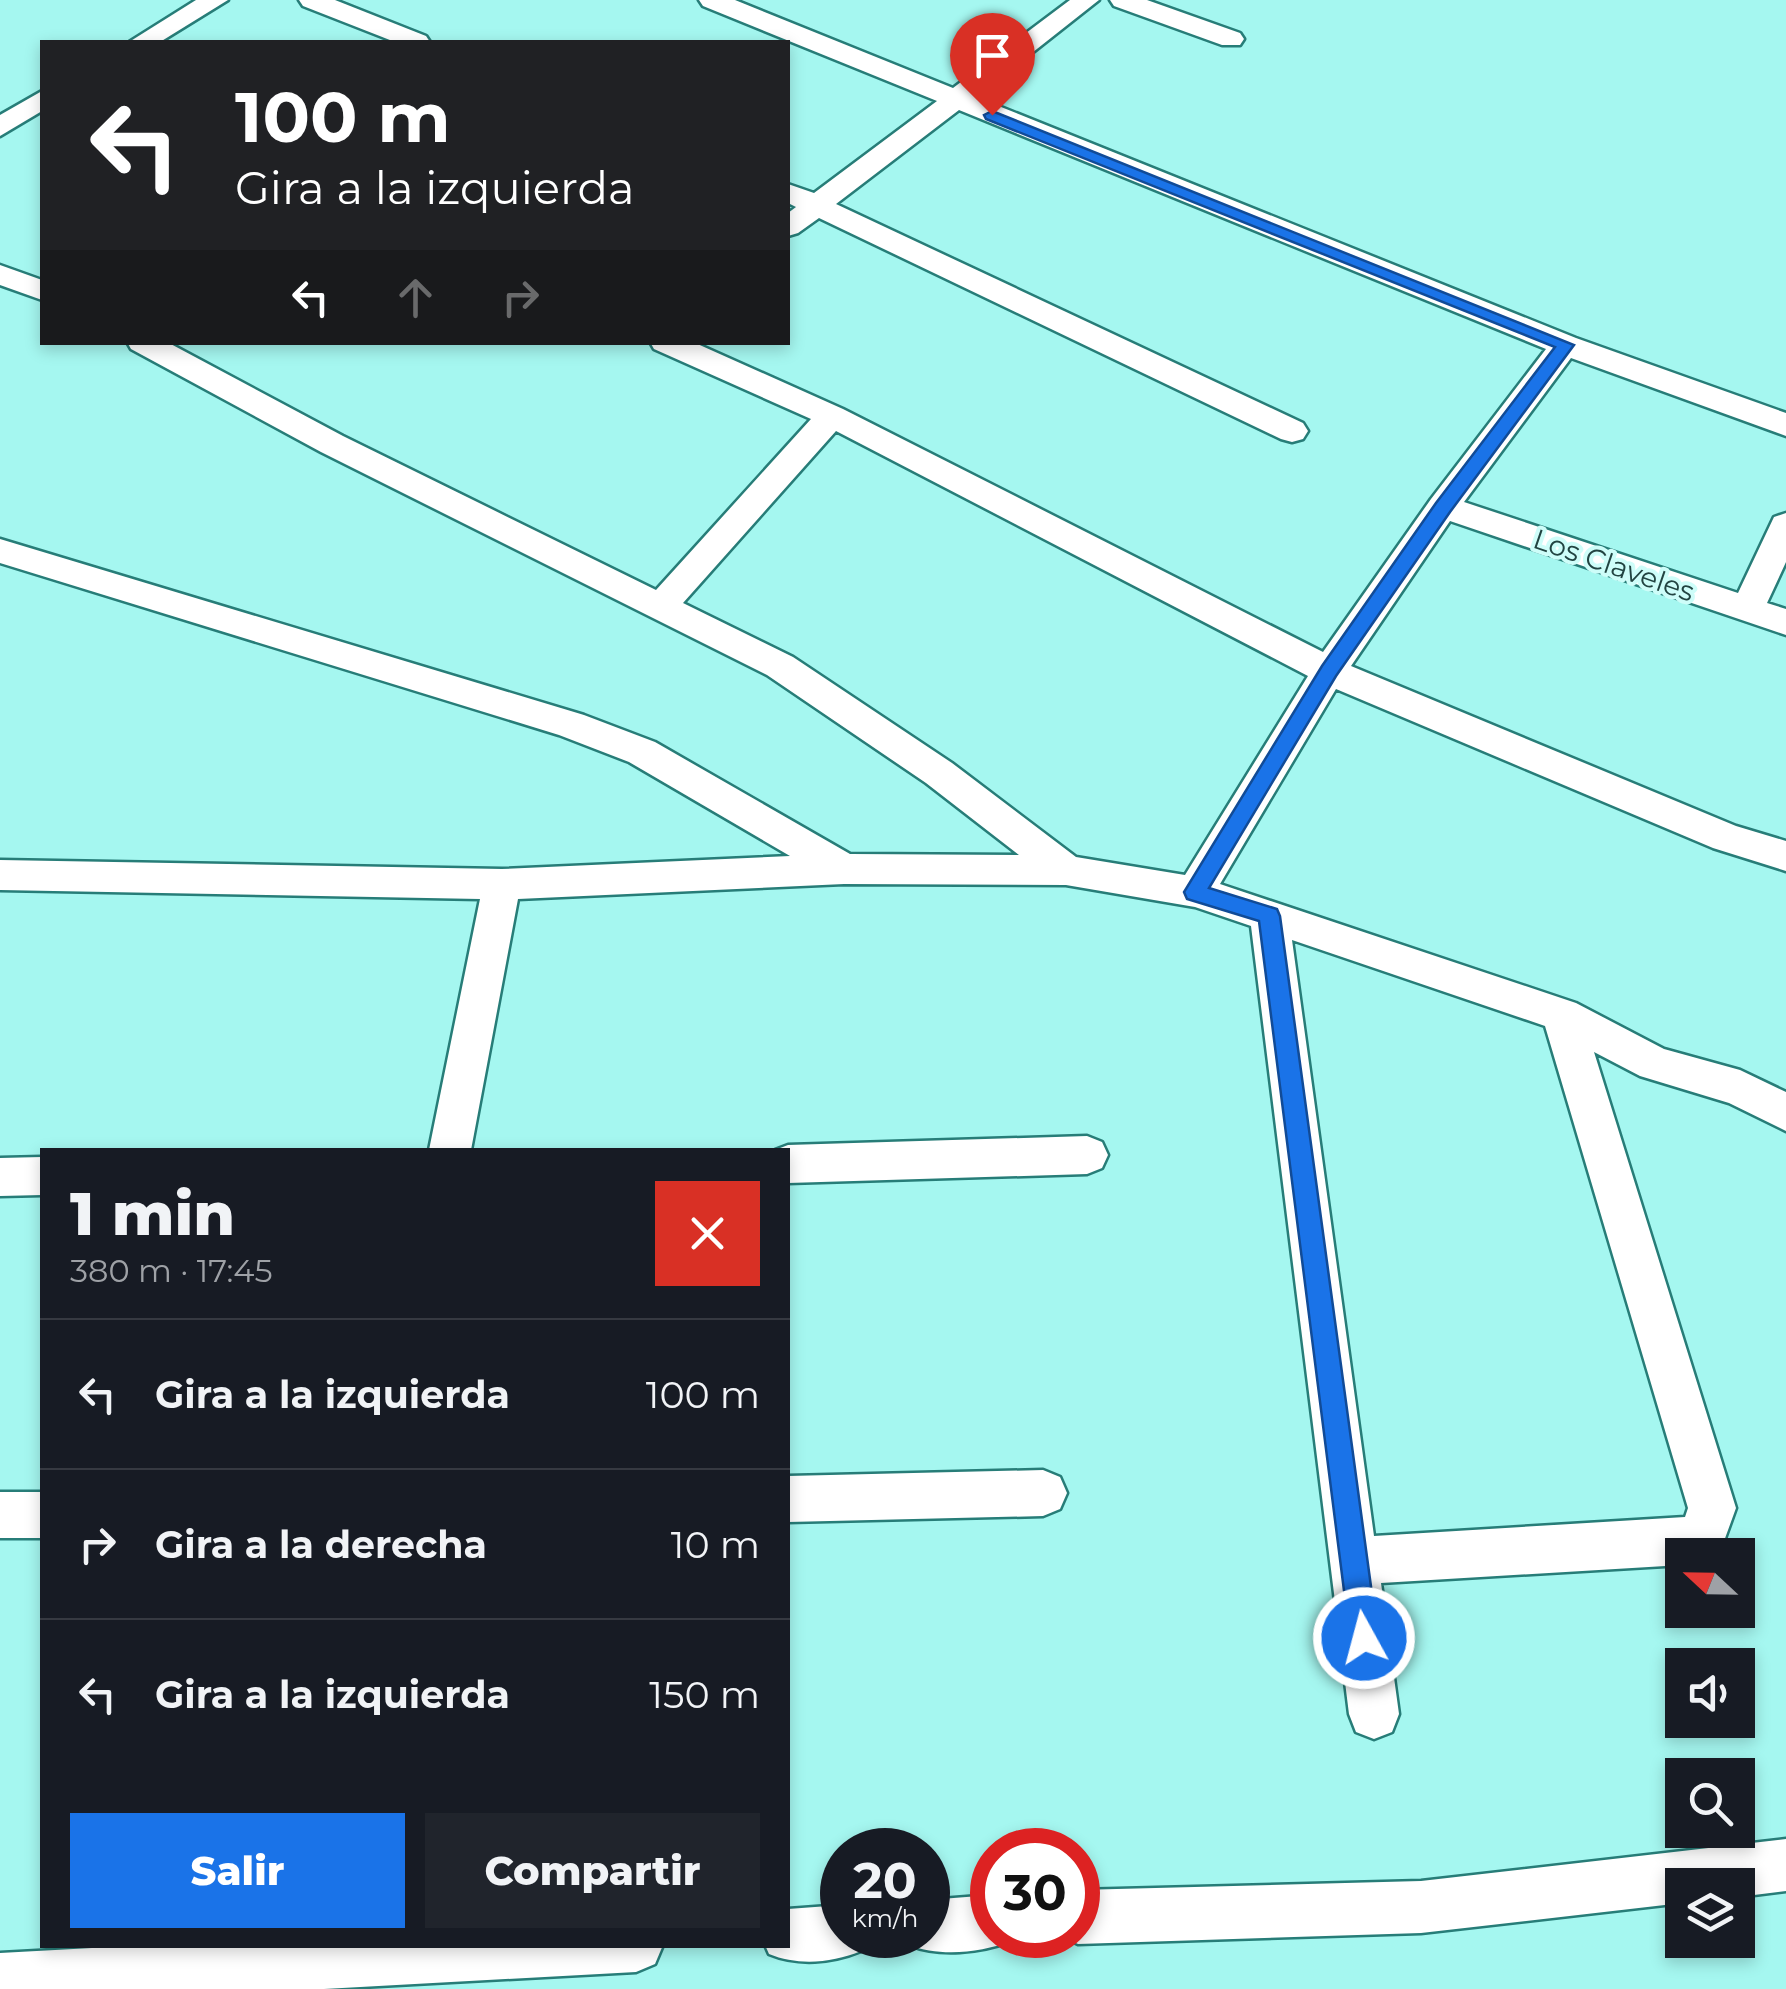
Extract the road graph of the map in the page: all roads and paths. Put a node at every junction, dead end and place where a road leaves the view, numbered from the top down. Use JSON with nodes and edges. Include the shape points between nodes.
{"nodes":[{"id":1,"x":215,"y":0,"type":"edge"},
{"id":2,"x":312,"y":0,"type":"edge"},
{"id":3,"x":712,"y":0,"type":"edge"},
{"id":4,"x":1086,"y":0,"type":"edge"},
{"id":5,"x":1123,"y":0,"type":"edge"},
{"id":6,"x":1231,"y":39,"type":"dead end"},
{"id":7,"x":145,"y":40,"type":"edge"},
{"id":8,"x":412,"y":40,"type":"edge"},
{"id":9,"x":0,"y":89,"type":"edge"},
{"id":10,"x":956,"y":101,"type":"junction"},
{"id":11,"x":38,"y":102,"type":"edge"},
{"id":12,"x":0,"y":128,"type":"edge"},
{"id":13,"x":801,"y":198,"type":"edge"},
{"id":14,"x":790,"y":223,"type":"edge"},
{"id":15,"x":0,"y":274,"type":"edge"},
{"id":16,"x":40,"y":290,"type":"edge"},
{"id":17,"x":148,"y":345,"type":"edge"},
{"id":18,"x":672,"y":345,"type":"edge"},
{"id":19,"x":1566,"y":345,"type":"junction"},
{"id":20,"x":832,"y":416,"type":"junction"},
{"id":21,"x":1786,"y":425,"type":"edge"},
{"id":22,"x":1292,"y":432,"type":"dead end"},
{"id":23,"x":1443,"y":507,"type":"junction"},
{"id":24,"x":1786,"y":525,"type":"edge"},
{"id":25,"x":0,"y":551,"type":"edge"},
{"id":26,"x":662,"y":604,"type":"junction"},
{"id":27,"x":1748,"y":610,"type":"junction"},
{"id":28,"x":1786,"y":622,"type":"edge"},
{"id":29,"x":1329,"y":671,"type":"junction"},
{"id":30,"x":1786,"y":856,"type":"edge"},
{"id":31,"x":844,"y":869,"type":"junction"},
{"id":32,"x":1066,"y":870,"type":"junction"},
{"id":33,"x":0,"y":875,"type":"edge"},
{"id":34,"x":502,"y":884,"type":"junction"},
{"id":35,"x":1195,"y":892,"type":"junction"},
{"id":36,"x":1269,"y":916,"type":"junction"},
{"id":37,"x":1562,"y":1015,"type":"junction"},
{"id":38,"x":1786,"y":1113,"type":"edge"},
{"id":39,"x":450,"y":1148,"type":"edge"},
{"id":40,"x":1088,"y":1155,"type":"dead end"},
{"id":41,"x":790,"y":1164,"type":"edge"},
{"id":42,"x":40,"y":1176,"type":"edge"},
{"id":43,"x":0,"y":1177,"type":"edge"},
{"id":44,"x":1042,"y":1493,"type":"dead end"},
{"id":45,"x":790,"y":1500,"type":"edge"},
{"id":46,"x":40,"y":1514,"type":"edge"},
{"id":47,"x":0,"y":1515,"type":"edge"},
{"id":48,"x":1354,"y":1562,"type":"junction"},
{"id":49,"x":1374,"y":1714,"type":"dead end"},
{"id":50,"x":1786,"y":1866,"type":"edge"},
{"id":51,"x":1100,"y":1916,"type":"edge"},
{"id":52,"x":820,"y":1933,"type":"edge"},
{"id":53,"x":790,"y":1935,"type":"edge"},
{"id":54,"x":589,"y":1948,"type":"edge"},
{"id":55,"x":290,"y":1967,"type":"edge"},
{"id":56,"x":0,"y":1980,"type":"edge"}],
"edges":[{"from":1,"to":7,"type":"street"},
{"from":2,"to":8,"type":"street"},
{"from":3,"to":10,"type":"street"},
{"from":4,"to":10,"type":"street"},
{"from":5,"to":6,"type":"street"},
{"from":9,"to":11,"type":"street"},
{"from":10,"to":13,"type":"street"},
{"from":10,"to":19,"type":"street"},
{"from":11,"to":12,"type":"street"},
{"from":13,"to":14,"type":"street"},
{"from":13,"to":22,"type":"street"},
{"from":15,"to":16,"type":"street"},
{"from":17,"to":26,"type":"street","via":[[332,444]]},
{"from":18,"to":20,"type":"street"},
{"from":19,"to":21,"type":"street"},
{"from":19,"to":23,"type":"street"},
{"from":20,"to":26,"type":"street"},
{"from":20,"to":29,"type":"street"},
{"from":23,"to":27,"type":"street","name":"Los Claveles"},
{"from":23,"to":29,"type":"street"},
{"from":24,"to":27,"type":"street"},
{"from":25,"to":31,"type":"street","via":[[571,725],[624,745]]},
{"from":26,"to":32,"type":"street","via":[[857,715]]},
{"from":27,"to":28,"type":"street","name":"Los Claveles"},
{"from":29,"to":30,"type":"street","via":[[1726,838]]},
{"from":29,"to":35,"type":"street"},
{"from":31,"to":32,"type":"street"},
{"from":31,"to":34,"type":"street"},
{"from":32,"to":35,"type":"street"},
{"from":33,"to":34,"type":"street"},
{"from":34,"to":39,"type":"street"},
{"from":35,"to":36,"type":"street"},
{"from":36,"to":37,"type":"street"},
{"from":36,"to":48,"type":"street"},
{"from":37,"to":38,"type":"street","via":[[1654,1064],[1740,1088]]},
{"from":37,"to":48,"type":"street","via":[[1712,1508],[1701,1540]]},
{"from":40,"to":41,"type":"street"},
{"from":42,"to":43,"type":"street"},
{"from":44,"to":45,"type":"street"},
{"from":46,"to":47,"type":"street"},
{"from":48,"to":49,"type":"street"},
{"from":50,"to":51,"type":"street","via":[[1420,1907]]},
{"from":52,"to":53,"type":"street"},
{"from":54,"to":55,"type":"street"},
{"from":55,"to":56,"type":"street"}]}
